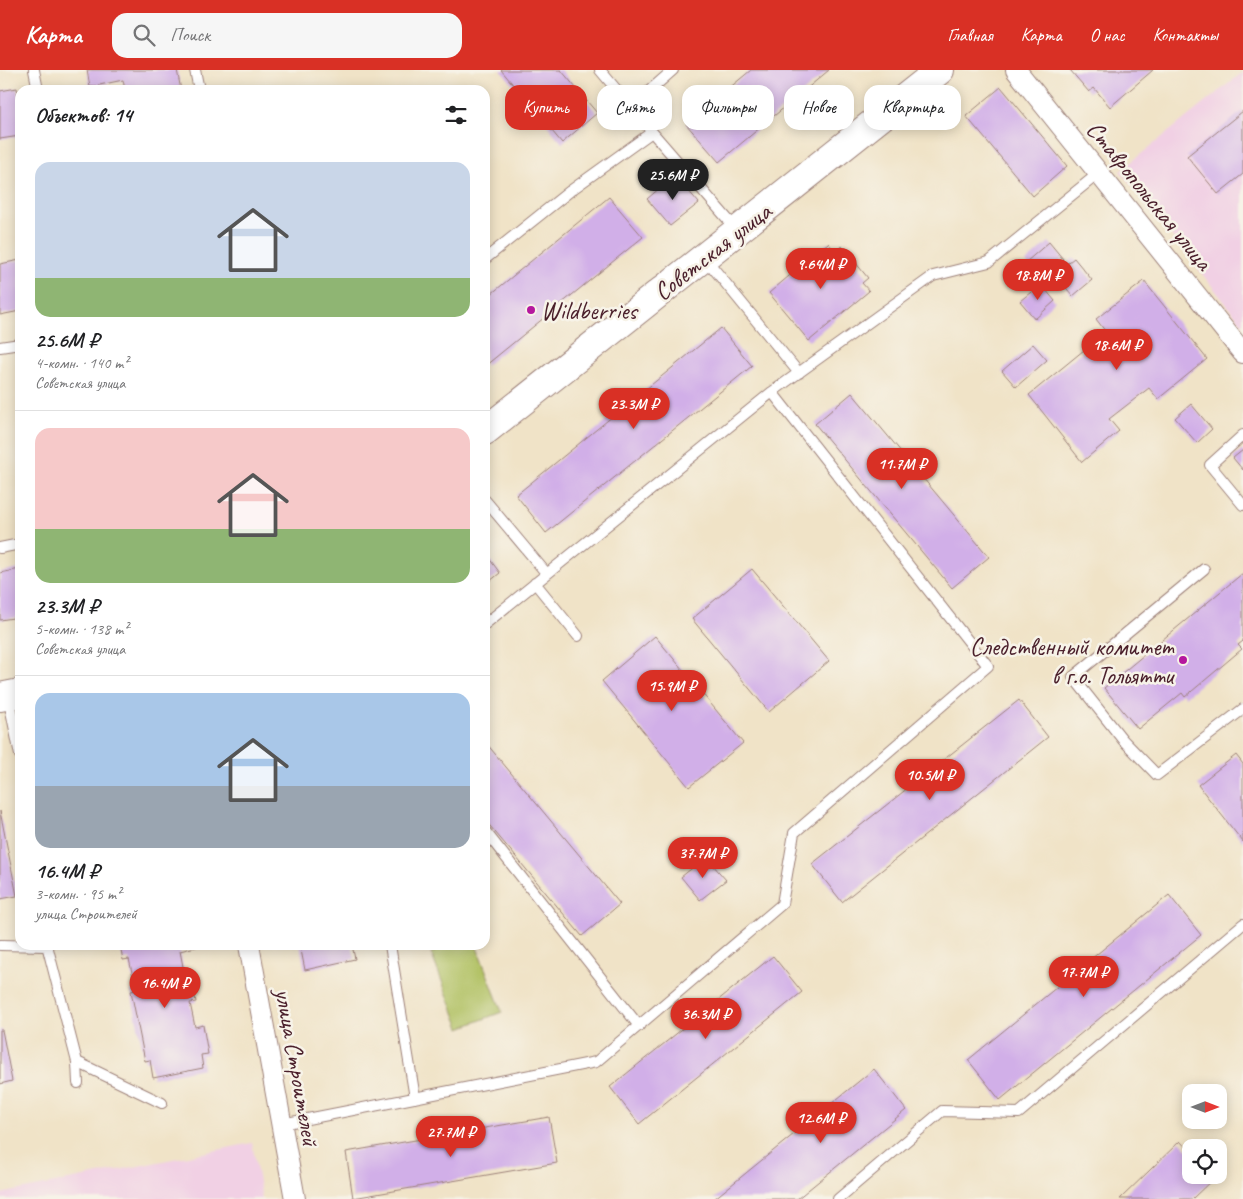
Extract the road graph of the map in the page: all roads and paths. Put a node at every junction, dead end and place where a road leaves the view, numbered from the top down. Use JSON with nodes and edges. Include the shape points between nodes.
{"nodes":[{"id":1,"x":34,"y":70,"type":"edge"},
{"id":2,"x":195,"y":70,"type":"edge"},
{"id":3,"x":600,"y":70,"type":"edge"},
{"id":4,"x":673,"y":70,"type":"edge"},
{"id":5,"x":940,"y":70,"type":"edge"},
{"id":6,"x":1016,"y":70,"type":"edge"},
{"id":7,"x":37,"y":85,"type":"edge"},
{"id":8,"x":198,"y":85,"type":"edge"},
{"id":9,"x":613,"y":85,"type":"edge"},
{"id":10,"x":656,"y":85,"type":"edge"},
{"id":11,"x":652,"y":132,"type":"joint"},
{"id":12,"x":1099,"y":173,"type":"junction"},
{"id":13,"x":738,"y":230,"type":"junction"},
{"id":14,"x":490,"y":255,"type":"edge"},
{"id":15,"x":705,"y":257,"type":"junction"},
{"id":16,"x":15,"y":345,"type":"edge"},
{"id":17,"x":0,"y":348,"type":"edge"},
{"id":18,"x":1243,"y":353,"type":"edge"},
{"id":19,"x":800,"y":373,"type":"junction"},
{"id":20,"x":772,"y":392,"type":"junction"},
{"id":21,"x":490,"y":427,"type":"edge"},
{"id":22,"x":1243,"y":435,"type":"edge"},
{"id":23,"x":1243,"y":505,"type":"edge"},
{"id":24,"x":490,"y":506,"type":"edge"},
{"id":25,"x":15,"y":545,"type":"edge"},
{"id":26,"x":0,"y":548,"type":"edge"},
{"id":27,"x":1204,"y":569,"type":"dead end"},
{"id":28,"x":547,"y":574,"type":"junction"},
{"id":29,"x":535,"y":583,"type":"junction"},
{"id":30,"x":490,"y":620,"type":"edge"},
{"id":31,"x":578,"y":636,"type":"dead end"},
{"id":32,"x":9,"y":695,"type":"edge"},
{"id":33,"x":1243,"y":709,"type":"edge"},
{"id":34,"x":15,"y":726,"type":"edge"},
{"id":35,"x":490,"y":837,"type":"edge"},
{"id":36,"x":1243,"y":924,"type":"edge"},
{"id":37,"x":0,"y":945,"type":"edge"},
{"id":38,"x":15,"y":945,"type":"edge"},
{"id":39,"x":47,"y":950,"type":"edge"},
{"id":40,"x":250,"y":950,"type":"edge"},
{"id":41,"x":391,"y":950,"type":"edge"},
{"id":42,"x":639,"y":1026,"type":"junction"},
{"id":43,"x":77,"y":1062,"type":"junction"},
{"id":44,"x":78,"y":1083,"type":"dead end"},
{"id":45,"x":415,"y":1098,"type":"junction"},
{"id":46,"x":162,"y":1103,"type":"dead end"},
{"id":47,"x":282,"y":1124,"type":"junction"},
{"id":48,"x":295,"y":1199,"type":"edge"},
{"id":49,"x":838,"y":1199,"type":"edge"}],
"edges":[{"from":1,"to":7,"type":"lane"},
{"from":2,"to":8,"type":"lane"},
{"from":3,"to":9,"type":"lane"},
{"from":4,"to":10,"type":"lane"},
{"from":5,"to":13,"type":"main road","name":"Советская улица"},
{"from":6,"to":12,"type":"street","name":"Ставропольская улица"},
{"from":11,"to":13,"type":"lane"},
{"from":11,"to":14,"type":"lane","via":[[570,191]]},
{"from":12,"to":18,"type":"street","name":"Ставропольская улица"},
{"from":12,"to":19,"type":"lane","via":[[989,262],[933,276]]},
{"from":13,"to":15,"type":"main road","name":"Советская улица"},
{"from":15,"to":19,"type":"lane"},
{"from":15,"to":21,"type":"main road","name":"Советская улица"},
{"from":16,"to":17,"type":"lane"},
{"from":19,"to":20,"type":"lane"},
{"from":20,"to":28,"type":"lane"},
{"from":20,"to":42,"type":"lane","via":[[988,666],[794,833],[782,904]]},
{"from":22,"to":23,"type":"lane","via":[[1210,465]]},
{"from":24,"to":28,"type":"lane"},
{"from":25,"to":26,"type":"lane"},
{"from":27,"to":33,"type":"lane","via":[[1073,677],[1123,740],[1157,774]]},
{"from":28,"to":29,"type":"lane"},
{"from":29,"to":30,"type":"lane"},
{"from":29,"to":31,"type":"lane"},
{"from":32,"to":34,"type":"lane"},
{"from":35,"to":42,"type":"lane"},
{"from":36,"to":49,"type":"lane","via":[[1019,1113],[942,1111]]},
{"from":37,"to":38,"type":"lane"},
{"from":39,"to":43,"type":"lane"},
{"from":40,"to":47,"type":"street","name":"улица Строителей"},
{"from":41,"to":45,"type":"lane"},
{"from":42,"to":45,"type":"lane","via":[[596,1062]]},
{"from":43,"to":44,"type":"lane"},
{"from":43,"to":46,"type":"lane"},
{"from":45,"to":47,"type":"lane"},
{"from":47,"to":48,"type":"street","name":"улица Строителей"}]}
